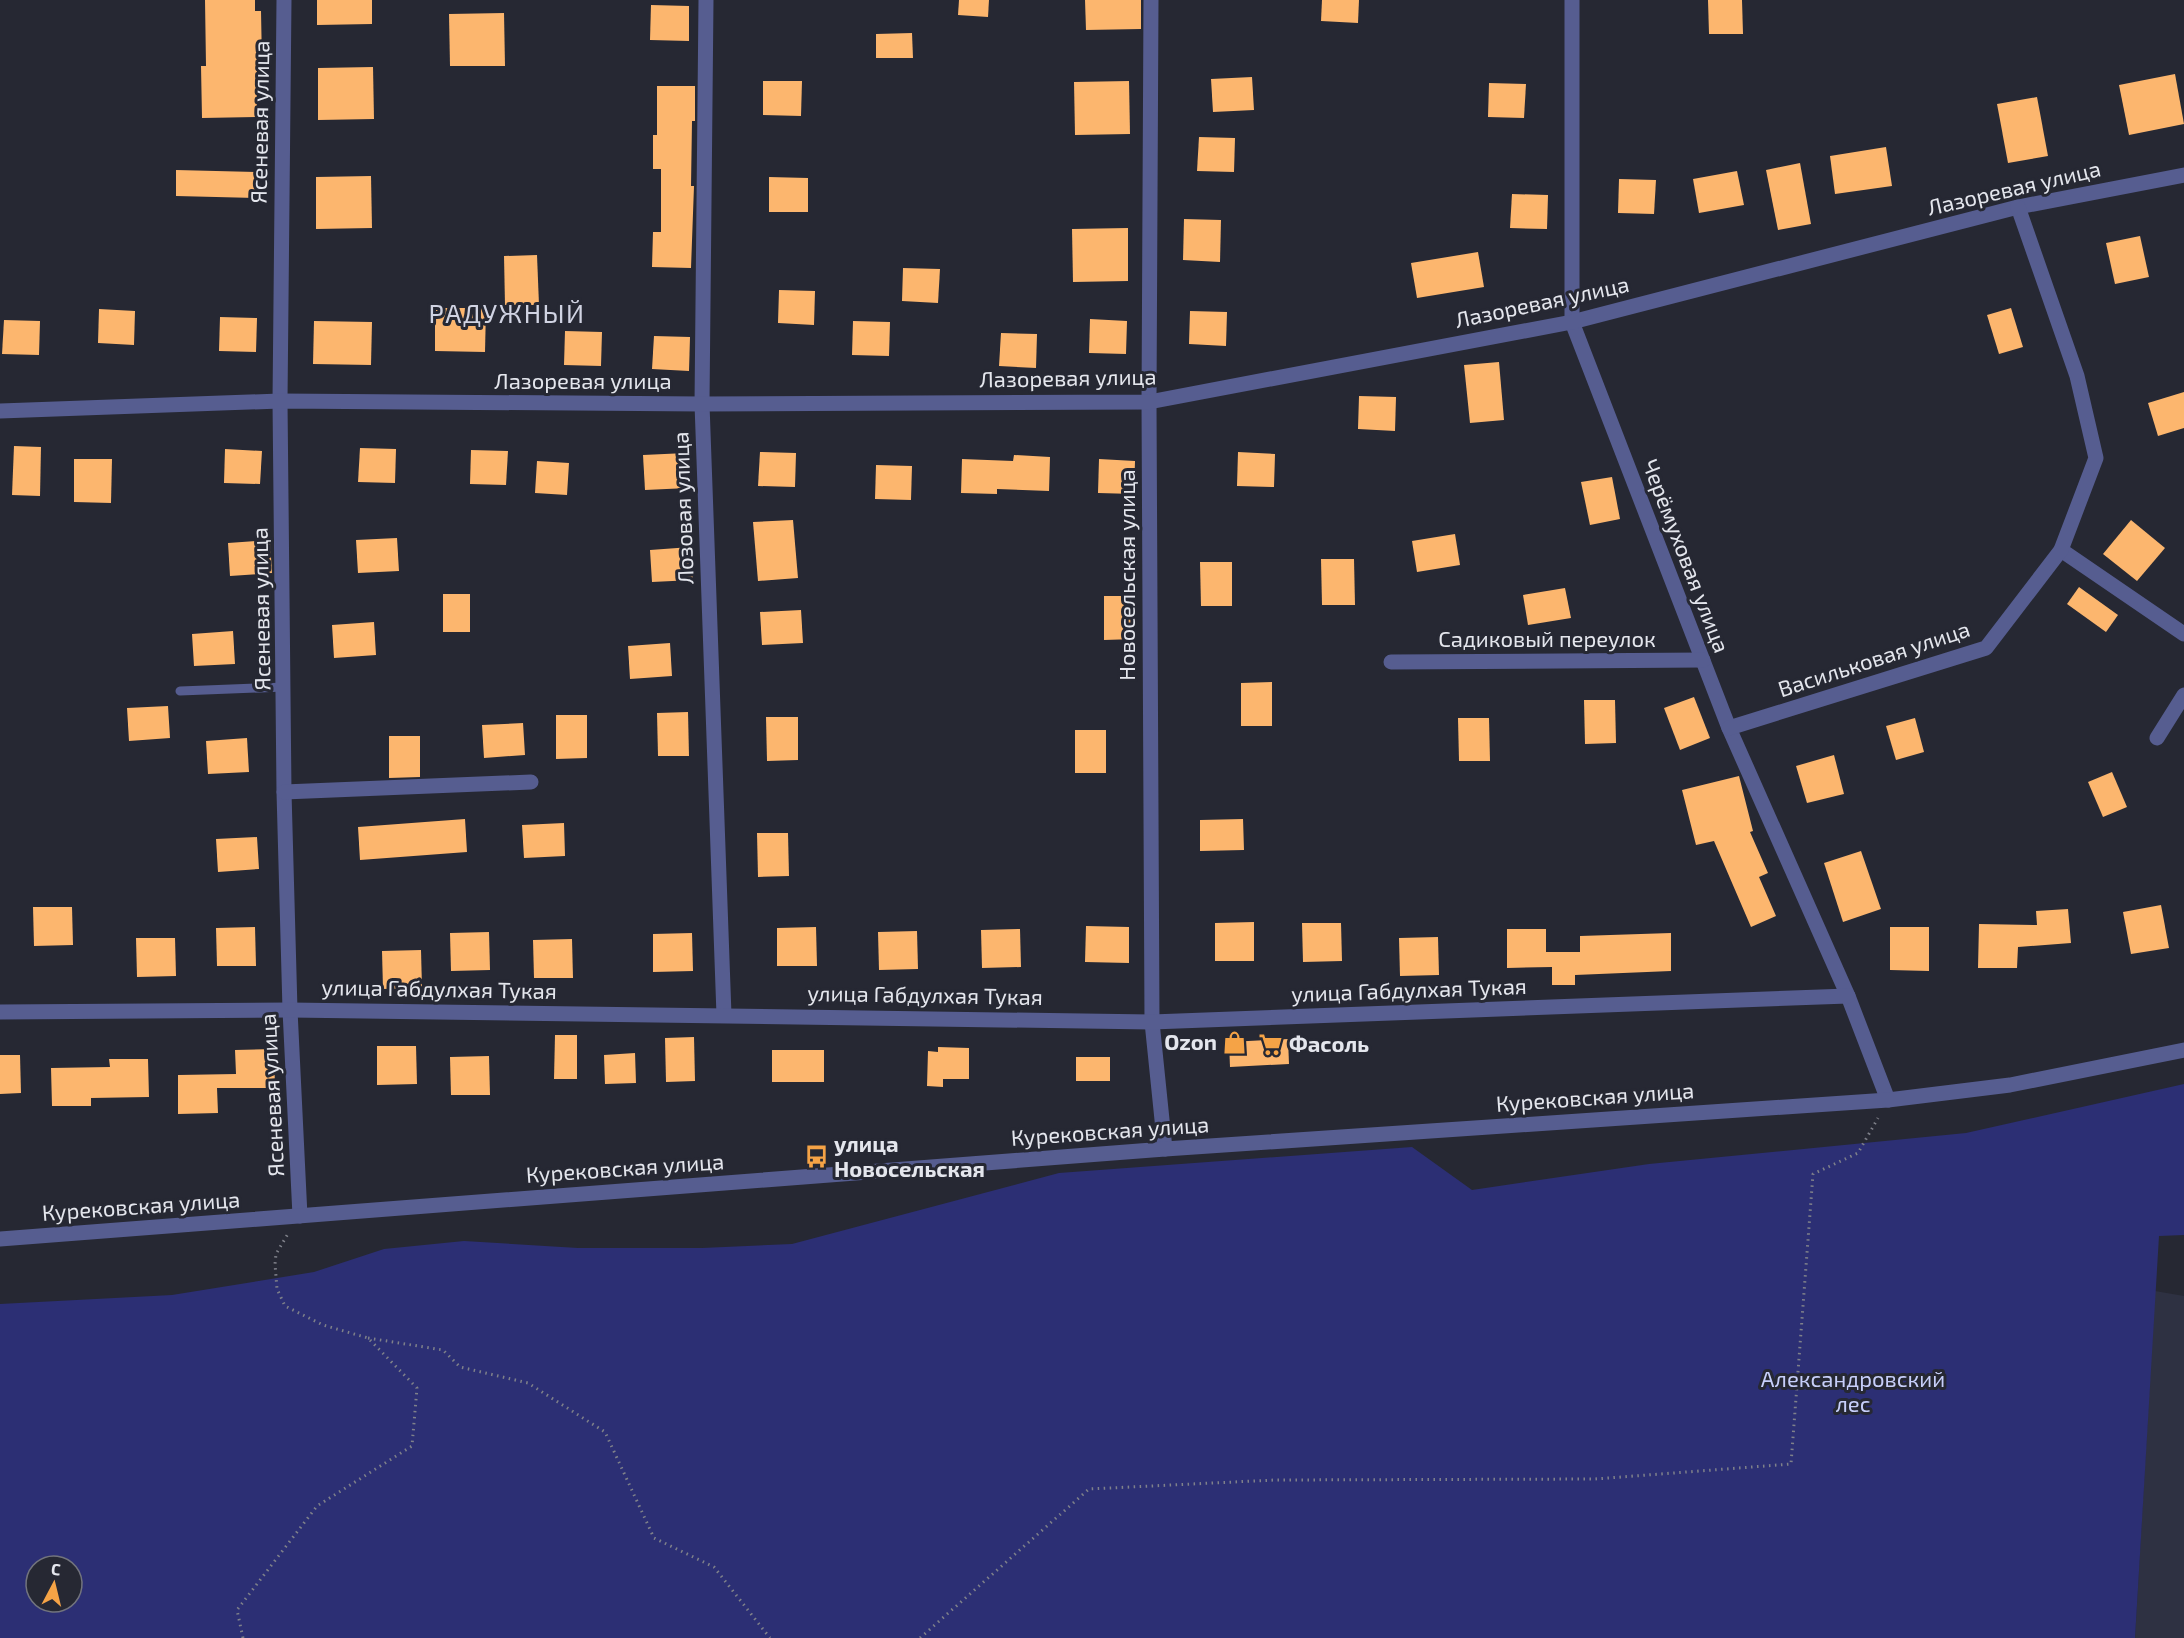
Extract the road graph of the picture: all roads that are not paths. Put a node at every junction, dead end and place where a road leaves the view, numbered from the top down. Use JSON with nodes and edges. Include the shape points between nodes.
{"nodes":[{"id":1,"x":284,"y":0,"type":"edge"},
{"id":2,"x":706,"y":0,"type":"edge"},
{"id":3,"x":1151,"y":0,"type":"edge"},
{"id":4,"x":1572,"y":0,"type":"edge"},
{"id":5,"x":2184,"y":175,"type":"edge"},
{"id":6,"x":2018,"y":207,"type":"junction"},
{"id":7,"x":1572,"y":322,"type":"junction"},
{"id":8,"x":280,"y":401,"type":"junction"},
{"id":9,"x":1149,"y":402,"type":"junction"},
{"id":10,"x":702,"y":404,"type":"junction"},
{"id":11,"x":0,"y":411,"type":"edge"},
{"id":12,"x":2061,"y":550,"type":"junction"},
{"id":13,"x":2184,"y":634,"type":"edge"},
{"id":14,"x":1703,"y":660,"type":"junction"},
{"id":15,"x":1391,"y":662,"type":"dead end"},
{"id":16,"x":284,"y":687,"type":"junction"},
{"id":17,"x":180,"y":691,"type":"dead end"},
{"id":18,"x":2184,"y":695,"type":"edge"},
{"id":19,"x":1729,"y":728,"type":"junction"},
{"id":20,"x":2157,"y":738,"type":"dead end"},
{"id":21,"x":531,"y":782,"type":"dead end"},
{"id":22,"x":284,"y":792,"type":"junction"},
{"id":23,"x":1848,"y":996,"type":"junction"},
{"id":24,"x":290,"y":1010,"type":"junction"},
{"id":25,"x":0,"y":1012,"type":"edge"},
{"id":26,"x":724,"y":1015,"type":"junction"},
{"id":27,"x":1152,"y":1022,"type":"junction"},
{"id":28,"x":2184,"y":1050,"type":"edge"},
{"id":29,"x":1888,"y":1100,"type":"junction"},
{"id":30,"x":1165,"y":1149,"type":"junction"},
{"id":31,"x":300,"y":1216,"type":"junction"},
{"id":32,"x":0,"y":1239,"type":"edge"}],
"edges":[{"from":1,"to":8,"type":"street","name":"Ясеневая улица"},
{"from":2,"to":10,"type":"street","name":"Лозовая улица"},
{"from":3,"to":9,"type":"street","name":"Новосельская улица"},
{"from":4,"to":7,"type":"street","name":"Черёмуховая улица"},
{"from":5,"to":6,"type":"street","name":"Лазоревая улица"},
{"from":6,"to":7,"type":"street","name":"Лазоревая улица"},
{"from":6,"to":12,"type":"street","name":"Васильковая улица","via":[[2077,376],[2096,458]]},
{"from":7,"to":9,"type":"street","name":"Лазоревая улица"},
{"from":7,"to":14,"type":"street","name":"Черёмуховая улица"},
{"from":8,"to":10,"type":"street","name":"Лазоревая улица"},
{"from":8,"to":11,"type":"street","name":"Лазоревая улица"},
{"from":8,"to":16,"type":"street","name":"Ясеневая улица"},
{"from":9,"to":10,"type":"street","name":"Лазоревая улица"},
{"from":9,"to":27,"type":"street","name":"Новосельская улица"},
{"from":10,"to":26,"type":"street","name":"Лозовая улица"},
{"from":12,"to":13,"type":"street"},
{"from":12,"to":19,"type":"street","name":"Васильковая улица","via":[[1986,648]]},
{"from":14,"to":15,"type":"street","name":"Садиковый переулок"},
{"from":14,"to":19,"type":"street","name":"Черёмуховая улица"},
{"from":16,"to":17,"type":"lane"},
{"from":16,"to":22,"type":"street","name":"Ясеневая улица"},
{"from":18,"to":20,"type":"street"},
{"from":19,"to":23,"type":"street","name":"Черёмуховая улица"},
{"from":21,"to":22,"type":"street"},
{"from":22,"to":24,"type":"street","name":"Ясеневая улица"},
{"from":23,"to":27,"type":"street","name":"улица Габдулхая Тукая"},
{"from":23,"to":29,"type":"street","name":"Черёмуховая улица"},
{"from":24,"to":25,"type":"street","name":"улица Габдулхая Тукая"},
{"from":24,"to":26,"type":"street","name":"улица Габдулхая Тукая"},
{"from":24,"to":31,"type":"street","name":"Ясеневая улица"},
{"from":26,"to":27,"type":"street","name":"улица Габдулхая Тукая"},
{"from":27,"to":30,"type":"street","name":"Новосельская улица"},
{"from":28,"to":29,"type":"street","name":"Курековская улица","via":[[2010,1085]]},
{"from":29,"to":30,"type":"street","name":"Курековская улица"},
{"from":30,"to":31,"type":"street","name":"Курековская улица"},
{"from":31,"to":32,"type":"street","name":"Курековская улица"}]}
